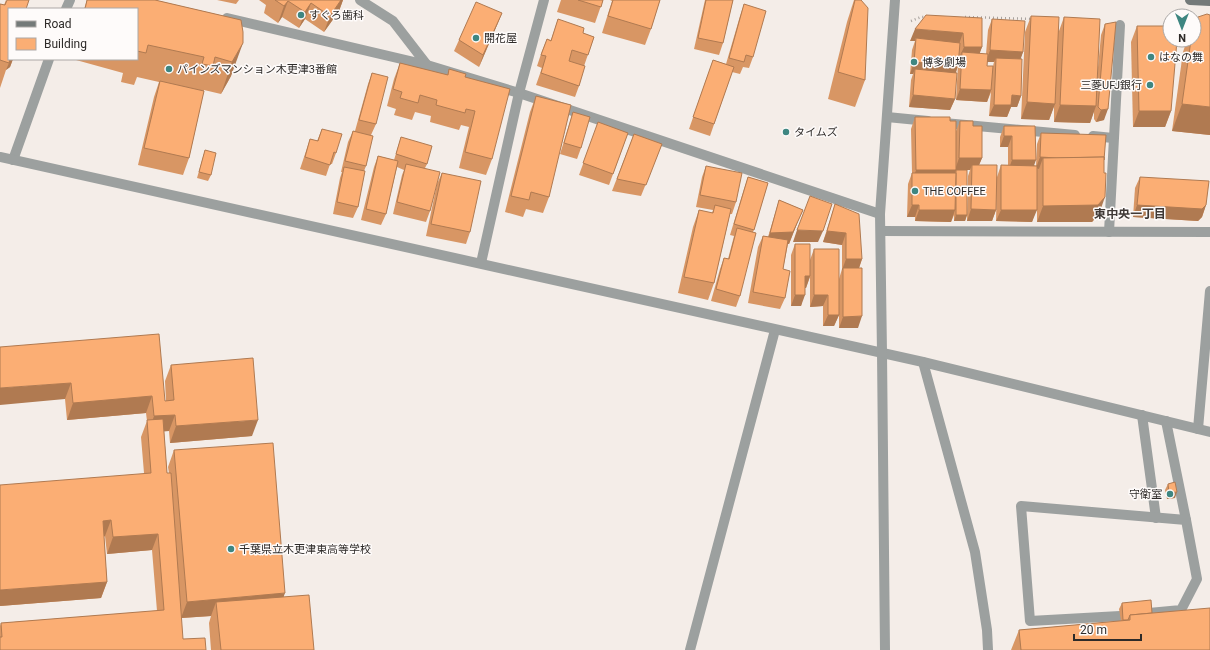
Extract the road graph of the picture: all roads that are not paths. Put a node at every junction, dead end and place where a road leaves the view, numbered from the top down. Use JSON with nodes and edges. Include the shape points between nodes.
{"nodes":[{"id":1,"x":360,"y":0,"type":"edge"},
{"id":2,"x":544,"y":0,"type":"edge"},
{"id":3,"x":896,"y":0,"type":"edge"},
{"id":4,"x":1190,"y":0,"type":"edge"},
{"id":5,"x":1210,"y":1,"type":"edge"},
{"id":6,"x":218,"y":16,"type":"edge"},
{"id":7,"x":1120,"y":25,"type":"dead end"},
{"id":8,"x":49,"y":60,"type":"edge"},
{"id":9,"x":427,"y":65,"type":"junction"},
{"id":10,"x":519,"y":93,"type":"junction"},
{"id":11,"x":887,"y":117,"type":"junction"},
{"id":12,"x":1113,"y":138,"type":"junction"},
{"id":13,"x":0,"y":157,"type":"edge"},
{"id":14,"x":13,"y":160,"type":"junction"},
{"id":15,"x":880,"y":214,"type":"junction"},
{"id":16,"x":881,"y":231,"type":"junction"},
{"id":17,"x":1109,"y":232,"type":"junction"},
{"id":18,"x":1210,"y":232,"type":"edge"},
{"id":19,"x":481,"y":263,"type":"junction"},
{"id":20,"x":1210,"y":291,"type":"edge"},
{"id":21,"x":775,"y":330,"type":"junction"},
{"id":22,"x":882,"y":353,"type":"junction"},
{"id":23,"x":923,"y":362,"type":"junction"},
{"id":24,"x":1142,"y":416,"type":"junction"},
{"id":25,"x":1166,"y":421,"type":"junction"},
{"id":26,"x":1198,"y":429,"type":"junction"},
{"id":27,"x":1210,"y":432,"type":"edge"},
{"id":28,"x":1156,"y":518,"type":"junction"},
{"id":29,"x":1186,"y":520,"type":"junction"},
{"id":30,"x":1149,"y":613,"type":"edge"},
{"id":31,"x":1120,"y":616,"type":"dead end"},
{"id":32,"x":690,"y":650,"type":"edge"},
{"id":33,"x":885,"y":650,"type":"edge"},
{"id":34,"x":988,"y":650,"type":"edge"}],
"edges":[{"from":1,"to":9,"type":"street","via":[[394,21]]},
{"from":2,"to":10,"type":"street"},
{"from":3,"to":11,"type":"street"},
{"from":4,"to":5,"type":"main road"},
{"from":6,"to":9,"type":"street"},
{"from":7,"to":12,"type":"street"},
{"from":8,"to":14,"type":"street"},
{"from":9,"to":10,"type":"street"},
{"from":10,"to":15,"type":"street"},
{"from":10,"to":19,"type":"street"},
{"from":11,"to":12,"type":"street"},
{"from":11,"to":15,"type":"street"},
{"from":12,"to":17,"type":"street"},
{"from":13,"to":14,"type":"street"},
{"from":14,"to":19,"type":"street"},
{"from":15,"to":16,"type":"street"},
{"from":16,"to":17,"type":"street"},
{"from":16,"to":22,"type":"street"},
{"from":17,"to":18,"type":"street"},
{"from":19,"to":21,"type":"street"},
{"from":20,"to":26,"type":"street"},
{"from":21,"to":22,"type":"street"},
{"from":21,"to":32,"type":"street"},
{"from":22,"to":23,"type":"street"},
{"from":22,"to":33,"type":"street"},
{"from":23,"to":24,"type":"street"},
{"from":23,"to":34,"type":"street","via":[[975,552]]},
{"from":24,"to":25,"type":"street"},
{"from":24,"to":28,"type":"street"},
{"from":25,"to":26,"type":"street"},
{"from":25,"to":29,"type":"street"},
{"from":26,"to":27,"type":"street"},
{"from":28,"to":29,"type":"street"},
{"from":28,"to":31,"type":"street","via":[[1021,506],[1030,621]]},
{"from":29,"to":30,"type":"street","via":[[1198,579],[1180,610]]}]}
